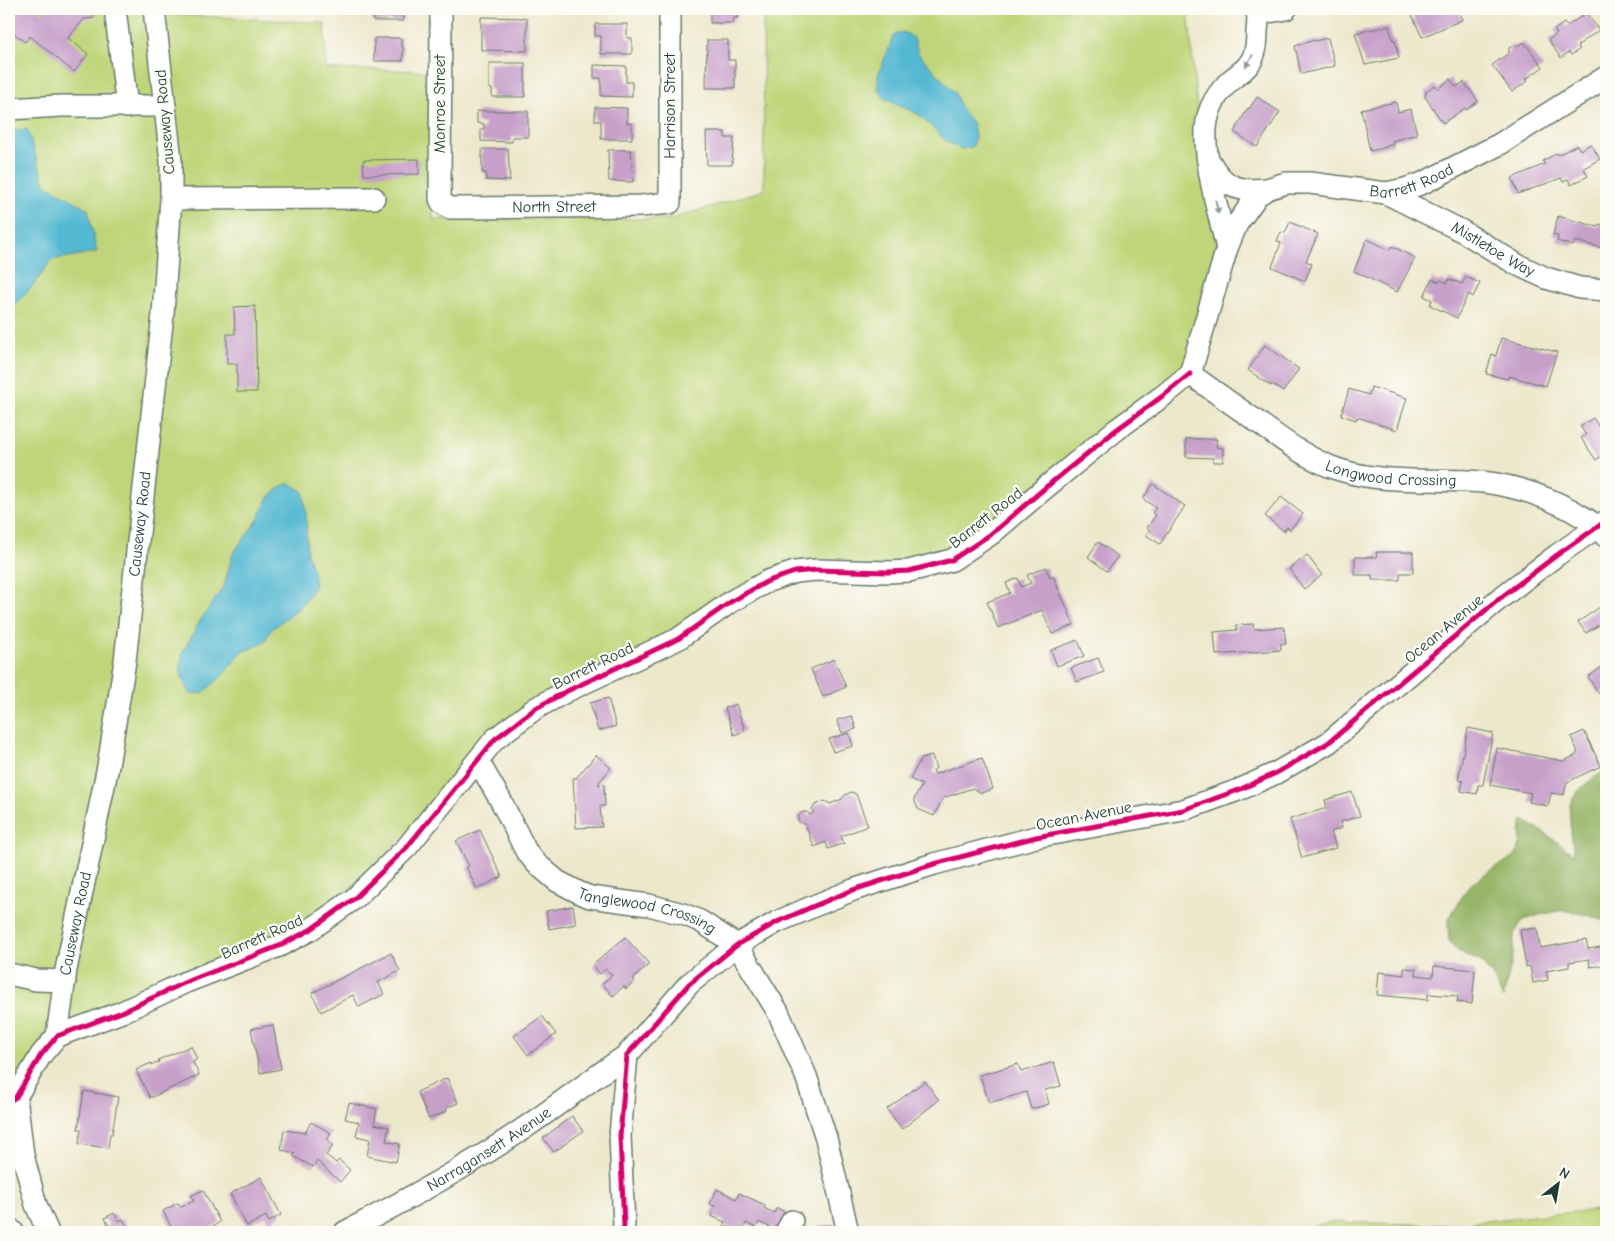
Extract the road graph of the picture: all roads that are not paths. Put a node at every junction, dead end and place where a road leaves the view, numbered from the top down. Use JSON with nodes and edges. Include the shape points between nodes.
{"nodes":[{"id":1,"x":115,"y":9,"type":"edge"},
{"id":2,"x":154,"y":9,"type":"edge"},
{"id":3,"x":441,"y":9,"type":"edge"},
{"id":4,"x":670,"y":9,"type":"edge"},
{"id":5,"x":1286,"y":9,"type":"edge"},
{"id":6,"x":1257,"y":11,"type":"edge"},
{"id":7,"x":1606,"y":77,"type":"edge"},
{"id":8,"x":165,"y":106,"type":"junction"},
{"id":9,"x":127,"y":107,"type":"junction"},
{"id":10,"x":9,"y":109,"type":"edge"},
{"id":11,"x":1208,"y":159,"type":"junction"},
{"id":12,"x":1267,"y":189,"type":"junction"},
{"id":13,"x":1386,"y":193,"type":"junction"},
{"id":14,"x":374,"y":198,"type":"dead end"},
{"id":15,"x":171,"y":199,"type":"junction"},
{"id":16,"x":440,"y":200,"type":"joint"},
{"id":17,"x":670,"y":203,"type":"joint"},
{"id":18,"x":1227,"y":248,"type":"junction"},
{"id":19,"x":1606,"y":290,"type":"edge"},
{"id":20,"x":1190,"y":374,"type":"junction"},
{"id":21,"x":1604,"y":528,"type":"edge"},
{"id":22,"x":478,"y":761,"type":"junction"},
{"id":23,"x":737,"y":945,"type":"junction"},
{"id":24,"x":9,"y":974,"type":"edge"},
{"id":25,"x":65,"y":981,"type":"junction"},
{"id":26,"x":58,"y":1036,"type":"junction"},
{"id":27,"x":627,"y":1055,"type":"junction"},
{"id":28,"x":12,"y":1099,"type":"edge"},
{"id":29,"x":846,"y":1224,"type":"edge"},
{"id":30,"x":9,"y":1228,"type":"edge"},
{"id":31,"x":13,"y":1232,"type":"edge"},
{"id":32,"x":48,"y":1232,"type":"edge"},
{"id":33,"x":345,"y":1232,"type":"edge"},
{"id":34,"x":622,"y":1232,"type":"edge"}],
"edges":[{"from":1,"to":9,"type":"street"},
{"from":2,"to":8,"type":"street","name":"Causeway Road"},
{"from":3,"to":16,"type":"street","name":"Monroe Street"},
{"from":4,"to":17,"type":"street","name":"Harrison Street"},
{"from":5,"to":6,"type":"street"},
{"from":6,"to":11,"type":"street","one_way":true,"via":[[1253,59],[1218,95],[1210,109],[1206,122]]},
{"from":7,"to":13,"type":"street","name":"Barrett Road","via":[[1500,144],[1423,183]]},
{"from":8,"to":9,"type":"street"},
{"from":8,"to":15,"type":"street","name":"Causeway Road"},
{"from":9,"to":10,"type":"street"},
{"from":11,"to":12,"type":"street","via":[[1232,187],[1250,191]]},
{"from":11,"to":18,"type":"street","one_way":true},
{"from":12,"to":13,"type":"street","name":"Barrett Road","via":[[1286,183],[1310,183]]},
{"from":12,"to":18,"type":"street","name":"Barrett Road","via":[[1250,204]]},
{"from":13,"to":19,"type":"street","name":"Mistletoe Way","via":[[1546,278],[1580,288]]},
{"from":14,"to":15,"type":"street"},
{"from":15,"to":25,"type":"street","name":"Causeway Road","via":[[163,314],[125,661],[108,766]]},
{"from":16,"to":17,"type":"street","name":"North Street","via":[[450,208]]},
{"from":18,"to":20,"type":"street","name":"Barrett Road"},
{"from":20,"to":21,"type":"street","name":"Longwood Crossing","via":[[1280,439],[1338,469],[1384,479],[1470,481],[1510,487],[1554,500]]},
{"from":20,"to":22,"type":"street","name":"Barrett Road","via":[[1116,430],[991,534],[952,560],[909,571],[816,570],[795,572],[768,581],[732,601],[678,639],[536,708],[495,739]]},
{"from":21,"to":23,"type":"street","name":"Ocean Avenue","via":[[1556,555],[1328,743],[1276,773],[1183,810],[1036,837],[934,864],[814,906],[776,922]]},
{"from":22,"to":23,"type":"street","name":"Tanglewood Crossing","via":[[526,851],[557,881],[580,894],[683,914]]},
{"from":22,"to":26,"type":"street","name":"Barrett Road","via":[[407,847],[355,898],[310,930],[280,946]]},
{"from":23,"to":27,"type":"street","name":"Ocean Avenue","via":[[689,984]]},
{"from":23,"to":29,"type":"street","name":"Tanglewood Crossing","via":[[778,1012],[806,1076],[826,1138]]},
{"from":24,"to":25,"type":"street","via":[[36,980]]},
{"from":25,"to":26,"type":"street","name":"Causeway Road"},
{"from":26,"to":28,"type":"street","name":"Barrett Road","via":[[41,1055]]},
{"from":27,"to":33,"type":"street","name":"Narragansett Avenue","via":[[510,1138],[412,1197]]},
{"from":27,"to":34,"type":"street","via":[[620,1136]]},
{"from":28,"to":32,"type":"street","via":[[22,1155],[36,1205]]},
{"from":30,"to":31,"type":"street"}]}
